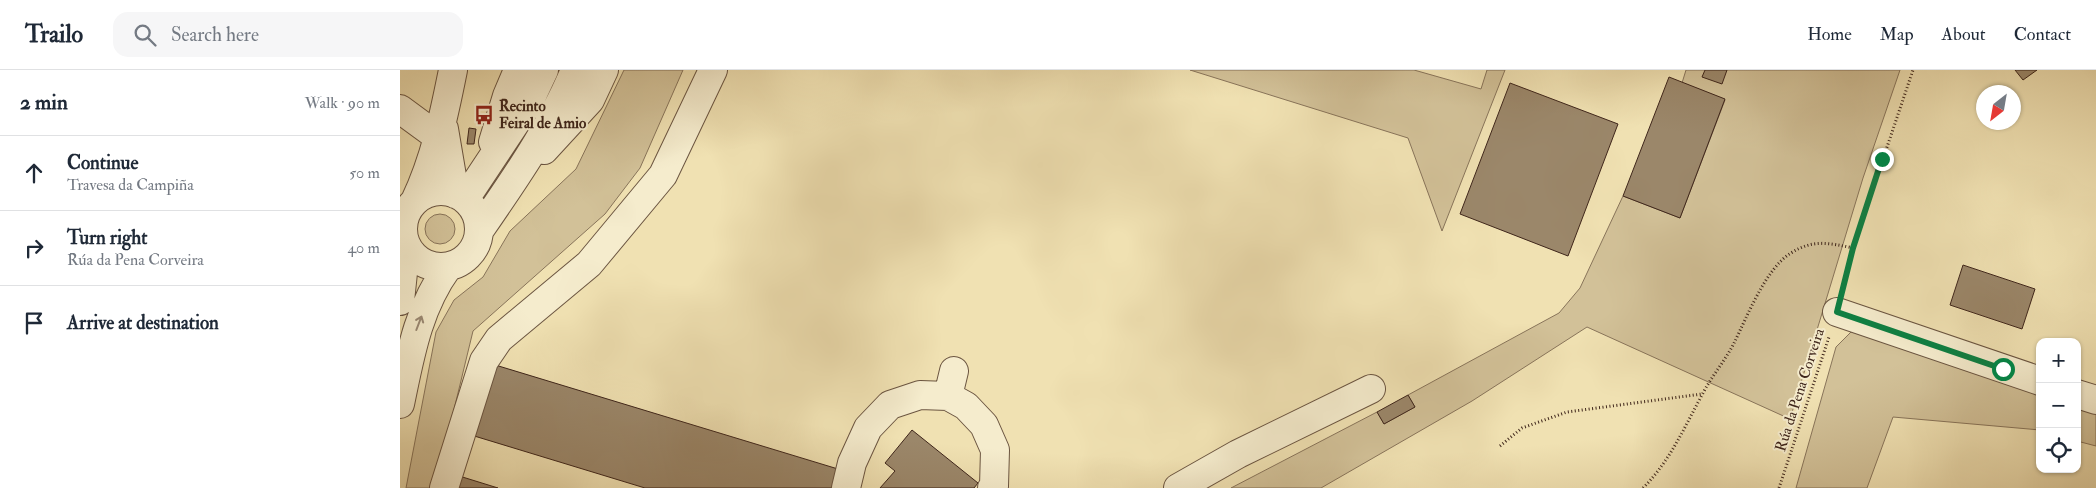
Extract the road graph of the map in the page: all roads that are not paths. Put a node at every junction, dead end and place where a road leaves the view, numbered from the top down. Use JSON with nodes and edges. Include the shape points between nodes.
{"nodes":[{"id":1,"x":453,"y":70,"type":"edge"},
{"id":2,"x":518,"y":70,"type":"edge"},
{"id":3,"x":544,"y":70,"type":"edge"},
{"id":4,"x":575,"y":70,"type":"edge"},
{"id":5,"x":604,"y":70,"type":"edge"},
{"id":6,"x":713,"y":70,"type":"edge"},
{"id":7,"x":400,"y":109,"type":"edge"},
{"id":8,"x":441,"y":128,"type":"junction"},
{"id":9,"x":486,"y":167,"type":"junction"},
{"id":10,"x":506,"y":192,"type":"junction"},
{"id":11,"x":460,"y":196,"type":"junction"},
{"id":12,"x":408,"y":201,"type":"edge"},
{"id":13,"x":480,"y":231,"type":"junction"},
{"id":14,"x":403,"y":243,"type":"edge"},
{"id":15,"x":448,"y":267,"type":"junction"},
{"id":16,"x":400,"y":301,"type":"edge"},
{"id":17,"x":1837,"y":312,"type":"road end"},
{"id":18,"x":2036,"y":380,"type":"edge"},
{"id":19,"x":1370,"y":389,"type":"dead end"},
{"id":20,"x":2081,"y":395,"type":"edge"},
{"id":21,"x":2096,"y":400,"type":"edge"},
{"id":22,"x":400,"y":404,"type":"edge"},
{"id":23,"x":444,"y":488,"type":"edge"},
{"id":24,"x":846,"y":488,"type":"edge"},
{"id":25,"x":992,"y":488,"type":"edge"},
{"id":26,"x":1178,"y":488,"type":"edge"}],
"edges":[{"from":1,"to":8,"type":"street"},
{"from":2,"to":9,"type":"street"},
{"from":3,"to":9,"type":"street","via":[[528,104]]},
{"from":4,"to":10,"type":"street","via":[[567,90]]},
{"from":5,"to":10,"type":"street","via":[[590,100]]},
{"from":6,"to":23,"type":"street","via":[[663,175],[590,264],[499,339],[484,361]]},
{"from":7,"to":8,"type":"street"},
{"from":8,"to":11,"type":"street"},
{"from":8,"to":12,"type":"street","via":[[427,176]]},
{"from":9,"to":11,"type":"street"},
{"from":10,"to":13,"type":"street"},
{"from":11,"to":12,"type":"street","via":[[433,192]]},
{"from":11,"to":13,"type":"street","via":[[473,208]]},
{"from":12,"to":14,"type":"street"},
{"from":13,"to":15,"type":"street","via":[[471,254],[462,262]]},
{"from":14,"to":15,"type":"street","via":[[426,264]]},
{"from":14,"to":16,"type":"street"},
{"from":22,"to":15,"type":"street","one_way":true,"via":[[417,325]]},
{"from":17,"to":18,"type":"street"},
{"from":19,"to":26,"type":"street","via":[[1238,454]]},
{"from":20,"to":21,"type":"street"},
{"from":24,"to":25,"type":"street","via":[[852,463],[868,428],[890,405],[951,383],[984,425],[995,450]]}]}
